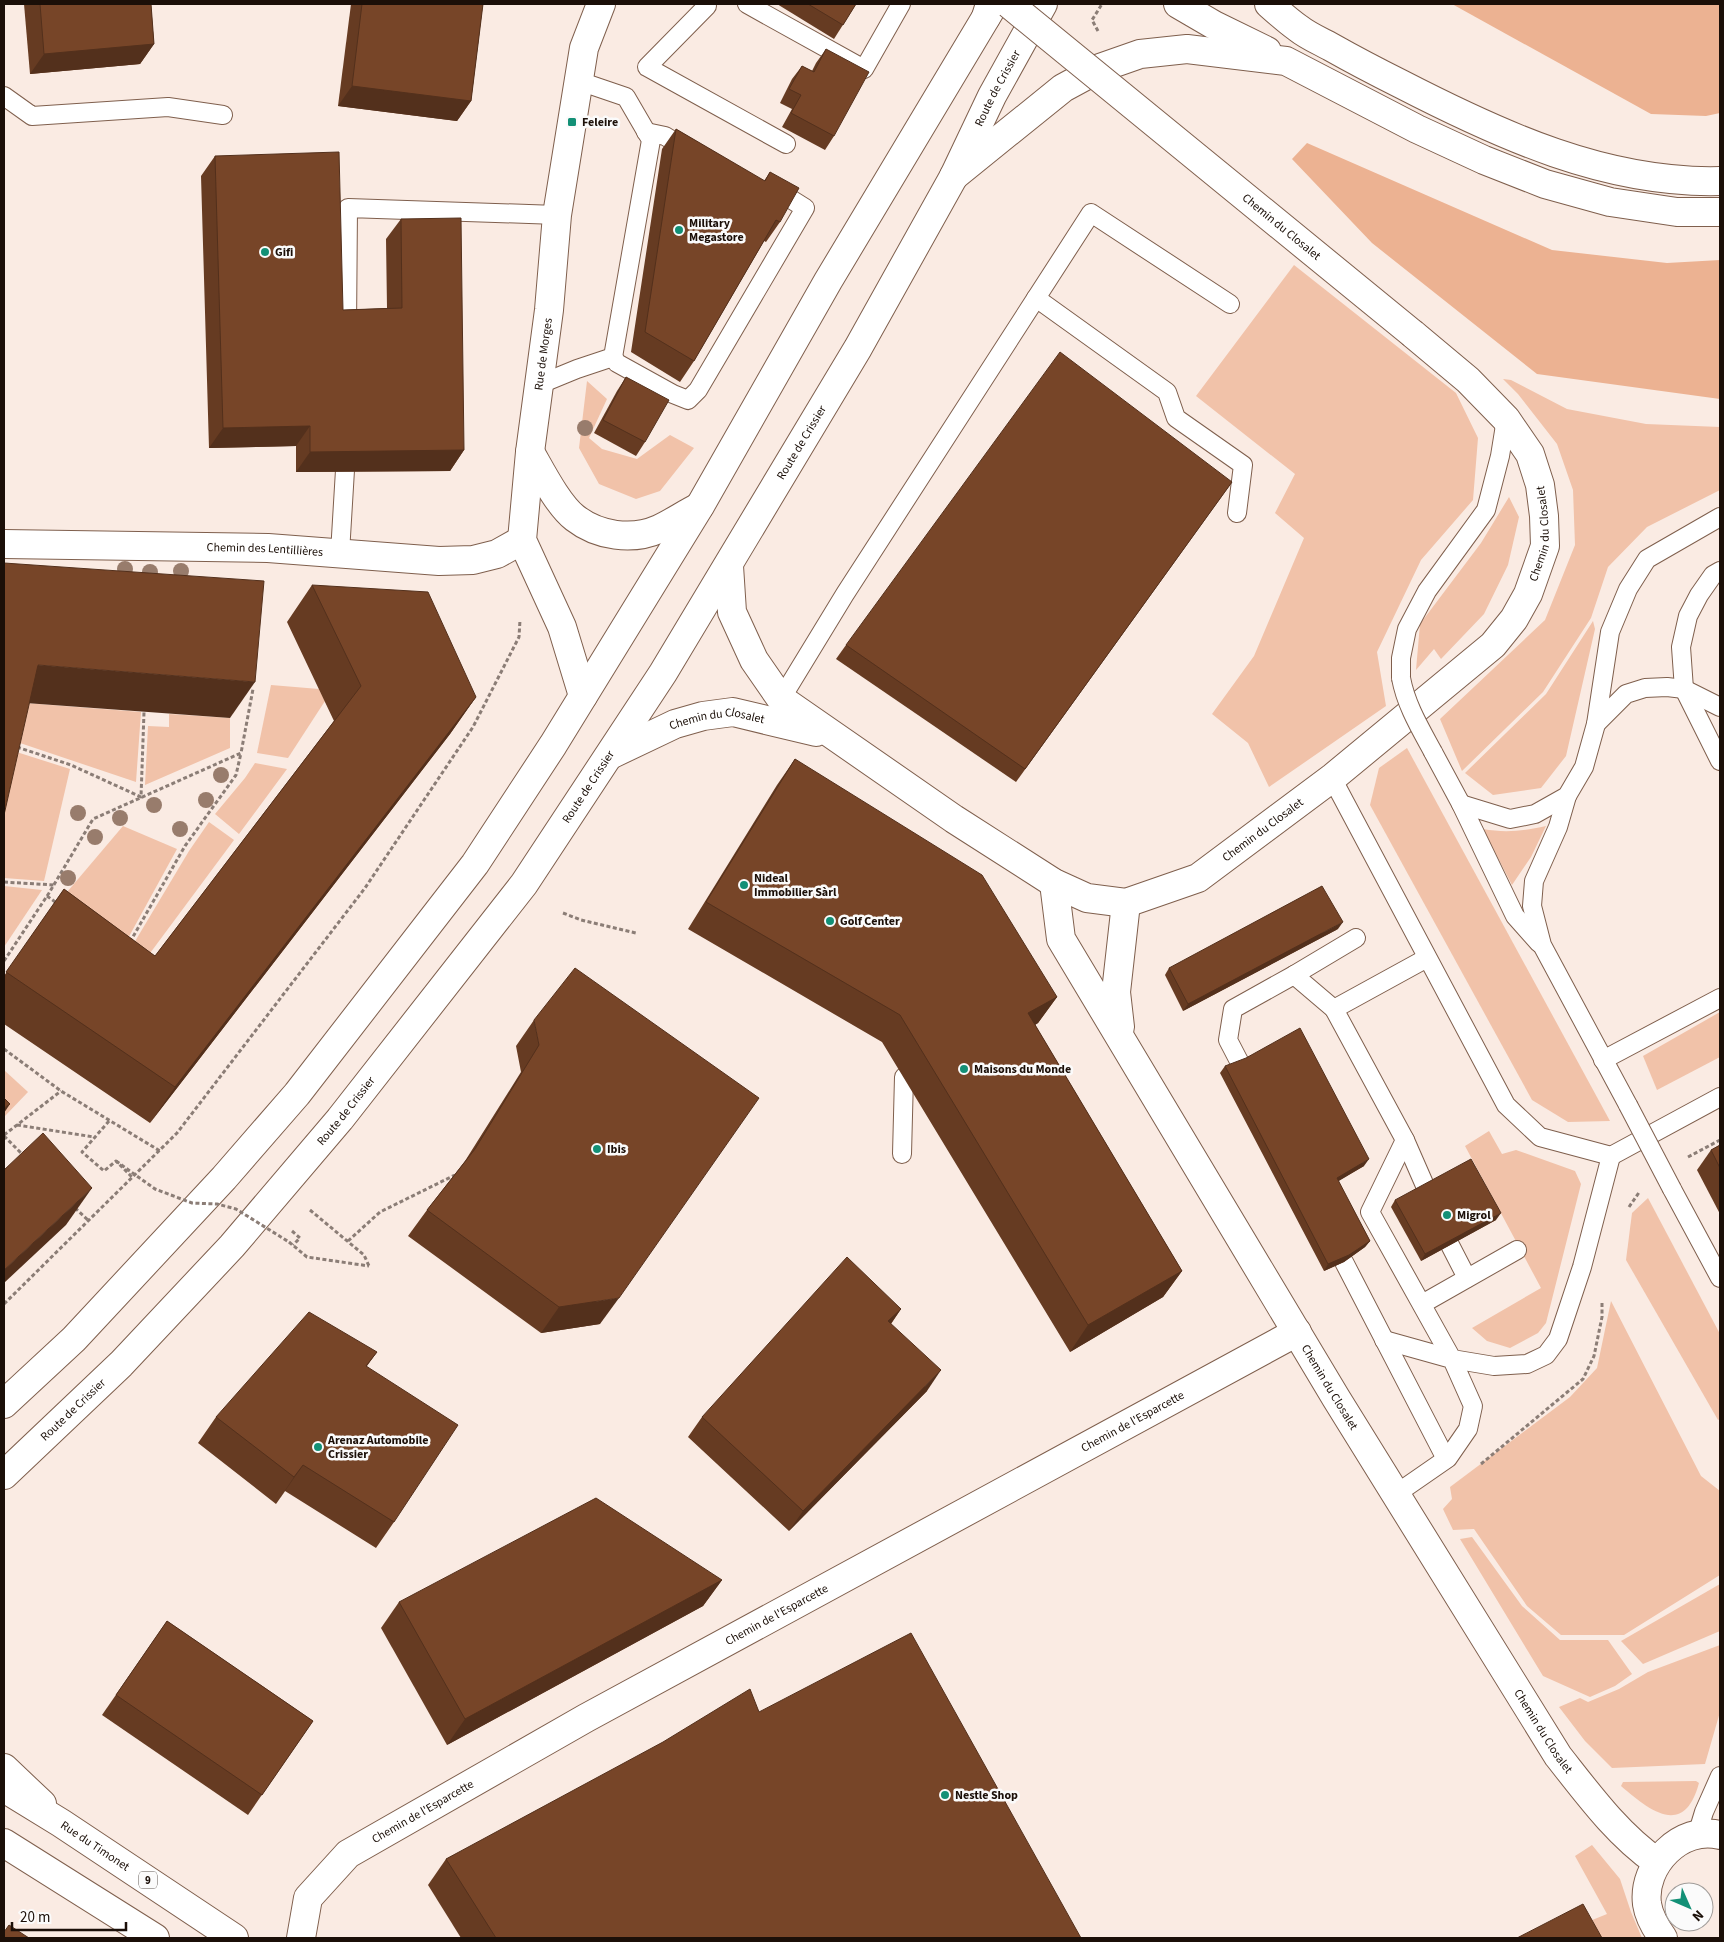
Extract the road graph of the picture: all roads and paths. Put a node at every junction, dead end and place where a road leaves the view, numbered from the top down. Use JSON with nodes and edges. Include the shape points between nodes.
{"nodes":[{"id":1,"x":601,"y":4,"type":"edge"},
{"id":2,"x":747,"y":4,"type":"edge"},
{"id":3,"x":901,"y":4,"type":"edge"},
{"id":4,"x":1043,"y":4,"type":"edge"},
{"id":5,"x":1102,"y":4,"type":"edge"},
{"id":6,"x":1178,"y":4,"type":"edge"},
{"id":7,"x":1269,"y":4,"type":"edge"},
{"id":8,"x":710,"y":5,"type":"edge"},
{"id":9,"x":995,"y":7,"type":"edge"},
{"id":10,"x":1099,"y":34,"type":"dead end"},
{"id":11,"x":1286,"y":60,"type":"junction"},
{"id":12,"x":579,"y":81,"type":"junction"},
{"id":13,"x":4,"y":96,"type":"edge"},
{"id":14,"x":223,"y":115,"type":"dead end"},
{"id":15,"x":646,"y":132,"type":"junction"},
{"id":16,"x":786,"y":144,"type":"dead end"},
{"id":17,"x":705,"y":160,"type":"edge"},
{"id":18,"x":954,"y":176,"type":"junction"},
{"id":19,"x":755,"y":177,"type":"edge"},
{"id":20,"x":1720,"y":180,"type":"edge"},
{"id":21,"x":1720,"y":212,"type":"edge"},
{"id":22,"x":557,"y":215,"type":"junction"},
{"id":23,"x":1036,"y":298,"type":"junction"},
{"id":24,"x":1230,"y":304,"type":"dead end"},
{"id":25,"x":347,"y":329,"type":"edge"},
{"id":26,"x":613,"y":357,"type":"junction"},
{"id":27,"x":538,"y":385,"type":"junction"},
{"id":28,"x":1506,"y":418,"type":"junction"},
{"id":29,"x":530,"y":452,"type":"junction"},
{"id":30,"x":345,"y":470,"type":"edge"},
{"id":31,"x":700,"y":506,"type":"junction"},
{"id":32,"x":1237,"y":513,"type":"dead end"},
{"id":33,"x":1720,"y":517,"type":"edge"},
{"id":34,"x":522,"y":540,"type":"junction"},
{"id":35,"x":4,"y":544,"type":"edge"},
{"id":36,"x":340,"y":553,"type":"junction"},
{"id":37,"x":729,"y":566,"type":"junction"},
{"id":38,"x":1720,"y":571,"type":"edge"},
{"id":39,"x":502,"y":670,"type":"dead end"},
{"id":40,"x":253,"y":689,"type":"edge"},
{"id":41,"x":1684,"y":689,"type":"junction"},
{"id":42,"x":583,"y":696,"type":"junction"},
{"id":43,"x":781,"y":700,"type":"junction"},
{"id":44,"x":1720,"y":707,"type":"edge"},
{"id":45,"x":144,"y":712,"type":"edge"},
{"id":46,"x":1596,"y":724,"type":"junction"},
{"id":47,"x":830,"y":735,"type":"junction"},
{"id":48,"x":12,"y":746,"type":"edge"},
{"id":49,"x":241,"y":753,"type":"junction"},
{"id":50,"x":610,"y":755,"type":"junction"},
{"id":51,"x":1720,"y":761,"type":"edge"},
{"id":52,"x":1332,"y":778,"type":"junction"},
{"id":53,"x":1567,"y":796,"type":"junction"},
{"id":54,"x":141,"y":797,"type":"junction"},
{"id":55,"x":1461,"y":804,"type":"junction"},
{"id":56,"x":4,"y":882,"type":"edge"},
{"id":57,"x":1054,"y":882,"type":"junction"},
{"id":58,"x":54,"y":886,"type":"junction"},
{"id":59,"x":47,"y":896,"type":"junction"},
{"id":60,"x":1126,"y":903,"type":"junction"},
{"id":61,"x":63,"y":907,"type":"edge"},
{"id":62,"x":562,"y":913,"type":"dead end"},
{"id":63,"x":636,"y":933,"type":"dead end"},
{"id":64,"x":1356,"y":938,"type":"dead end"},
{"id":65,"x":1542,"y":945,"type":"junction"},
{"id":66,"x":126,"y":949,"type":"edge"},
{"id":67,"x":1427,"y":958,"type":"junction"},
{"id":68,"x":4,"y":961,"type":"edge"},
{"id":69,"x":1294,"y":975,"type":"junction"},
{"id":70,"x":1720,"y":998,"type":"edge"},
{"id":71,"x":1334,"y":1009,"type":"junction"},
{"id":72,"x":1121,"y":1036,"type":"junction"},
{"id":73,"x":4,"y":1049,"type":"edge"},
{"id":74,"x":1603,"y":1060,"type":"junction"},
{"id":75,"x":1241,"y":1065,"type":"edge"},
{"id":76,"x":904,"y":1077,"type":"dead end"},
{"id":77,"x":61,"y":1091,"type":"junction"},
{"id":78,"x":1720,"y":1097,"type":"edge"},
{"id":79,"x":109,"y":1121,"type":"junction"},
{"id":80,"x":17,"y":1125,"type":"junction"},
{"id":81,"x":4,"y":1135,"type":"edge"},
{"id":82,"x":94,"y":1137,"type":"junction"},
{"id":83,"x":1405,"y":1140,"type":"junction"},
{"id":84,"x":160,"y":1151,"type":"junction"},
{"id":85,"x":902,"y":1154,"type":"dead end"},
{"id":86,"x":24,"y":1156,"type":"edge"},
{"id":87,"x":1610,"y":1156,"type":"junction"},
{"id":88,"x":116,"y":1161,"type":"junction"},
{"id":89,"x":456,"y":1175,"type":"edge"},
{"id":90,"x":133,"y":1178,"type":"junction"},
{"id":91,"x":1426,"y":1188,"type":"edge"},
{"id":92,"x":71,"y":1204,"type":"edge"},
{"id":93,"x":310,"y":1210,"type":"dead end"},
{"id":94,"x":89,"y":1221,"type":"junction"},
{"id":95,"x":292,"y":1231,"type":"dead end"},
{"id":96,"x":348,"y":1242,"type":"junction"},
{"id":97,"x":293,"y":1245,"type":"junction"},
{"id":98,"x":1450,"y":1245,"type":"edge"},
{"id":99,"x":1517,"y":1250,"type":"dead end"},
{"id":100,"x":1344,"y":1262,"type":"edge"},
{"id":101,"x":1467,"y":1278,"type":"junction"},
{"id":102,"x":1720,"y":1278,"type":"edge"},
{"id":103,"x":4,"y":1304,"type":"edge"},
{"id":104,"x":1422,"y":1304,"type":"junction"},
{"id":105,"x":1296,"y":1332,"type":"junction"},
{"id":106,"x":1384,"y":1340,"type":"junction"},
{"id":107,"x":1452,"y":1359,"type":"junction"},
{"id":108,"x":4,"y":1404,"type":"edge"},
{"id":109,"x":1446,"y":1459,"type":"junction"},
{"id":110,"x":4,"y":1475,"type":"edge"},
{"id":111,"x":1396,"y":1494,"type":"junction"},
{"id":112,"x":4,"y":1768,"type":"edge"},
{"id":113,"x":1720,"y":1776,"type":"edge"},
{"id":114,"x":4,"y":1788,"type":"edge"},
{"id":115,"x":61,"y":1822,"type":"junction"},
{"id":116,"x":1709,"y":1835,"type":"edge"},
{"id":117,"x":4,"y":1843,"type":"edge"},
{"id":118,"x":1656,"y":1862,"type":"junction"},
{"id":119,"x":155,"y":1938,"type":"edge"},
{"id":120,"x":234,"y":1938,"type":"edge"},
{"id":121,"x":301,"y":1938,"type":"edge"},
{"id":122,"x":1663,"y":1938,"type":"edge"}],
"edges":[{"from":1,"to":12,"type":"main road","name":"Rue de Morges","via":[[584,48]]},
{"from":2,"to":3,"type":"lane","via":[[864,69]]},
{"from":4,"to":18,"type":"main road","name":"Route de Crissier","via":[[992,96]]},
{"from":5,"to":10,"type":"path","via":[[1092,20]]},
{"from":6,"to":11,"type":"main road"},
{"from":7,"to":20,"type":"main road","via":[[1299,29],[1374,71],[1454,112],[1532,144],[1619,172],[1663,178]]},
{"from":8,"to":16,"type":"lane","via":[[646,67]]},
{"from":9,"to":28,"type":"main road","name":"Chemin du Closalet","bridge":true,"via":[[1413,334],[1468,380]]},
{"from":9,"to":31,"type":"main road","via":[[828,281]]},
{"from":11,"to":18,"type":"main road","via":[[1187,49],[1140,54],[1113,63],[1062,88]]},
{"from":11,"to":21,"type":"main road","via":[[1417,129],[1545,184],[1610,202],[1677,212]]},
{"from":12,"to":15,"type":"lane","via":[[626,97]]},
{"from":12,"to":22,"type":"main road","name":"Rue de Morges"},
{"from":13,"to":14,"type":"lane","via":[[32,116],[168,108]]},
{"from":15,"to":17,"type":"lane","via":[[664,136]]},
{"from":15,"to":26,"type":"lane","via":[[651,140]]},
{"from":18,"to":37,"type":"main road","name":"Route de Crissier","via":[[858,348]]},
{"from":19,"to":26,"type":"lane","via":[[805,208],[698,390],[688,400],[617,363]]},
{"from":22,"to":25,"type":"lane","via":[[348,208]]},
{"from":22,"to":27,"type":"main road","name":"Rue de Morges","via":[[549,310]]},
{"from":23,"to":24,"type":"lane","via":[[1090,213]]},
{"from":23,"to":32,"type":"lane","via":[[1167,392],[1176,418],[1243,465]]},
{"from":23,"to":43,"type":"lane","via":[[845,594]]},
{"from":26,"to":27,"type":"lane"},
{"from":27,"to":29,"type":"main road","name":"Rue de Morges"},
{"from":28,"to":52,"type":"main road","name":"Chemin du Closalet","via":[[1530,454],[1540,485],[1544,516],[1545,546],[1528,594],[1514,619],[1493,645]]},
{"from":28,"to":55,"type":"lane","bridge":true,"via":[[1486,510],[1427,591],[1406,629],[1402,658],[1404,695]]},
{"from":29,"to":31,"type":"main road","via":[[558,498],[575,518],[596,529],[616,535],[657,530]]},
{"from":29,"to":34,"type":"main road","name":"Rue de Morges"},
{"from":30,"to":36,"type":"lane"},
{"from":31,"to":42,"type":"main road"},
{"from":33,"to":46,"type":"lane","via":[[1647,559],[1628,588],[1610,632]]},
{"from":34,"to":36,"type":"main road","name":"Chemin des Lentillières","via":[[497,554],[473,560],[439,561]]},
{"from":34,"to":42,"type":"main road","name":"Rue de Morges","via":[[562,627]]},
{"from":35,"to":36,"type":"main road","name":"Chemin des Lentillières","via":[[268,548]]},
{"from":37,"to":43,"type":"main road","name":"Chemin du Closalet","via":[[732,612],[754,660]]},
{"from":37,"to":50,"type":"main road","name":"Route de Crissier"},
{"from":38,"to":41,"type":"lane","via":[[1713,575],[1688,616],[1681,647]]},
{"from":39,"to":84,"type":"path","via":[[473,727],[365,888],[225,1072]]},
{"from":40,"to":49,"type":"path"},
{"from":41,"to":44,"type":"lane"},
{"from":41,"to":46,"type":"lane","via":[[1645,688],[1626,694]]},
{"from":41,"to":51,"type":"lane"},
{"from":42,"to":108,"type":"main road","via":[[475,864],[297,1094],[81,1332]]},
{"from":43,"to":47,"type":"main road","name":"Chemin du Closalet"},
{"from":45,"to":54,"type":"path"},
{"from":46,"to":53,"type":"lane","via":[[1584,767]]},
{"from":47,"to":50,"type":"main road","name":"Chemin du Closalet","via":[[732,712],[675,724]]},
{"from":47,"to":57,"type":"main road","name":"Chemin du Closalet"},
{"from":48,"to":54,"type":"path","via":[[71,765]]},
{"from":49,"to":54,"type":"path"},
{"from":49,"to":66,"type":"path","via":[[236,775],[184,846]]},
{"from":50,"to":110,"type":"main road","name":"Route de Crissier","via":[[524,884],[340,1119],[232,1246],[141,1343]]},
{"from":52,"to":60,"type":"main road","name":"Chemin du Closalet","via":[[1198,878]]},
{"from":52,"to":67,"type":"lane"},
{"from":53,"to":55,"type":"lane","via":[[1535,814],[1510,819]]},
{"from":53,"to":65,"type":"lane","via":[[1558,828],[1534,881],[1532,906]]},
{"from":54,"to":58,"type":"path","via":[[93,819]]},
{"from":55,"to":65,"type":"lane","via":[[1515,916]]},
{"from":56,"to":58,"type":"path"},
{"from":57,"to":60,"type":"main road","name":"Chemin du Closalet","via":[[1087,898]]},
{"from":57,"to":72,"type":"main road","name":"Chemin du Closalet","via":[[1061,938]]},
{"from":58,"to":59,"type":"path"},
{"from":59,"to":61,"type":"path"},
{"from":59,"to":68,"type":"path"},
{"from":60,"to":72,"type":"main road","via":[[1116,992]]},
{"from":62,"to":63,"type":"path"},
{"from":64,"to":69,"type":"lane"},
{"from":65,"to":74,"type":"lane"},
{"from":67,"to":71,"type":"lane"},
{"from":67,"to":87,"type":"lane","via":[[1506,1105],[1540,1137]]},
{"from":69,"to":71,"type":"lane"},
{"from":69,"to":75,"type":"lane","via":[[1233,1009],[1228,1040]]},
{"from":70,"to":74,"type":"lane"},
{"from":71,"to":83,"type":"lane"},
{"from":72,"to":105,"type":"main road","name":"Chemin du Closalet"},
{"from":73,"to":77,"type":"path"},
{"from":74,"to":102,"type":"lane","bridge":true},
{"from":76,"to":85,"type":"lane"},
{"from":77,"to":79,"type":"path"},
{"from":77,"to":80,"type":"path"},
{"from":78,"to":87,"type":"lane"},
{"from":79,"to":82,"type":"path"},
{"from":79,"to":84,"type":"path"},
{"from":80,"to":81,"type":"path"},
{"from":80,"to":82,"type":"path"},
{"from":81,"to":86,"type":"path"},
{"from":82,"to":88,"type":"path","via":[[82,1152],[104,1171]]},
{"from":83,"to":91,"type":"lane"},
{"from":83,"to":104,"type":"lane","via":[[1370,1212]]},
{"from":84,"to":90,"type":"path"},
{"from":87,"to":107,"type":"lane","via":[[1579,1276],[1558,1339],[1546,1355],[1527,1364],[1494,1366]]},
{"from":88,"to":90,"type":"path"},
{"from":88,"to":97,"type":"path","bridge":true,"via":[[155,1189],[192,1203],[236,1209]]},
{"from":89,"to":96,"type":"path","via":[[380,1212]]},
{"from":90,"to":94,"type":"path"},
{"from":92,"to":94,"type":"path"},
{"from":93,"to":96,"type":"path"},
{"from":94,"to":103,"type":"path"},
{"from":95,"to":97,"type":"path","via":[[300,1238]]},
{"from":96,"to":97,"type":"path","via":[[364,1255],[369,1266],[306,1257]]},
{"from":98,"to":101,"type":"lane"},
{"from":99,"to":101,"type":"lane"},
{"from":100,"to":106,"type":"lane"},
{"from":101,"to":104,"type":"lane"},
{"from":104,"to":107,"type":"lane"},
{"from":105,"to":111,"type":"main road","name":"Chemin du Closalet"},
{"from":105,"to":121,"type":"main road","name":"Chemin de l'Esparcette","via":[[586,1718],[348,1854],[308,1898]]},
{"from":106,"to":107,"type":"lane"},
{"from":106,"to":109,"type":"lane"},
{"from":107,"to":109,"type":"lane","via":[[1473,1406],[1468,1429]]},
{"from":109,"to":111,"type":"lane"},
{"from":111,"to":118,"type":"main road","name":"Chemin du Closalet","via":[[1558,1756],[1597,1807]]},
{"from":112,"to":115,"type":"main road"},
{"from":113,"to":116,"type":"lane","via":[[1704,1812]]},
{"from":114,"to":115,"type":"main road","name":"Rue du Timonet","number":"9"},
{"from":115,"to":120,"type":"main road","name":"Rue du Timonet","number":"9"},
{"from":116,"to":118,"type":"main road","via":[[1682,1840]]},
{"from":117,"to":119,"type":"main road"},
{"from":118,"to":122,"type":"main road","via":[[1648,1882],[1647,1903],[1652,1923]]}]}
